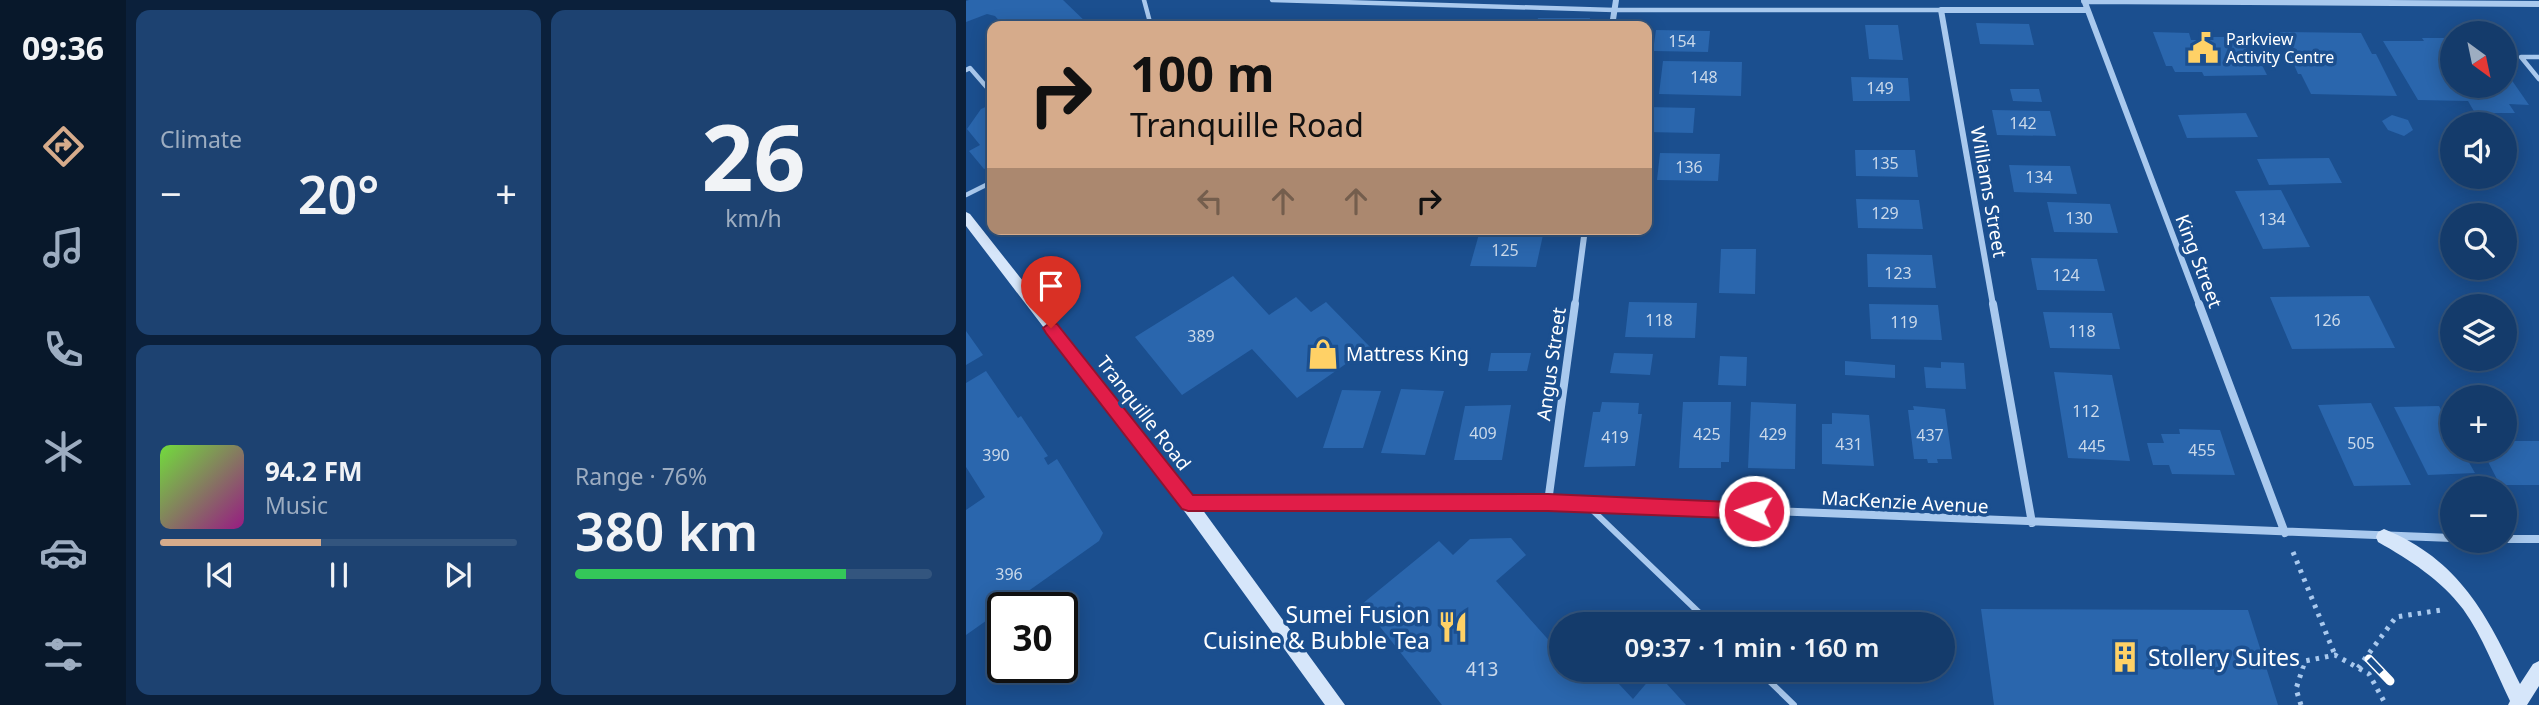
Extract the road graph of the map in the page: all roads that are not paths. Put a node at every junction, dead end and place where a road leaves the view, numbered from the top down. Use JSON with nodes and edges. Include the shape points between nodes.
{"nodes":[{"id":1,"x":1144,"y":0,"type":"edge"},
{"id":2,"x":1272,"y":0,"type":"edge"},
{"id":3,"x":1616,"y":0,"type":"edge"},
{"id":4,"x":2084,"y":1,"type":"edge"},
{"id":5,"x":2539,"y":4,"type":"edge"},
{"id":6,"x":1614,"y":10,"type":"junction"},
{"id":7,"x":1941,"y":10,"type":"junction"},
{"id":8,"x":2087,"y":10,"type":"junction"},
{"id":9,"x":1150,"y":21,"type":"edge"},
{"id":10,"x":1613,"y":21,"type":"edge"},
{"id":11,"x":2539,"y":57,"type":"edge"},
{"id":12,"x":966,"y":63,"type":"edge"},
{"id":13,"x":968,"y":69,"type":"edge"},
{"id":14,"x":2539,"y":79,"type":"edge"},
{"id":15,"x":987,"y":88,"type":"edge"},
{"id":16,"x":987,"y":184,"type":"edge"},
{"id":17,"x":966,"y":195,"type":"edge"},
{"id":18,"x":966,"y":217,"type":"edge"},
{"id":19,"x":1584,"y":235,"type":"edge"},
{"id":20,"x":1548,"y":502,"type":"junction"},
{"id":21,"x":1188,"y":503,"type":"junction"},
{"id":22,"x":1587,"y":504,"type":"junction"},
{"id":23,"x":2032,"y":523,"type":"junction"},
{"id":24,"x":2285,"y":533,"type":"junction"},
{"id":25,"x":2384,"y":537,"type":"junction"},
{"id":26,"x":2440,"y":538,"type":"edge"},
{"id":27,"x":2517,"y":539,"type":"edge"},
{"id":28,"x":2539,"y":540,"type":"edge"},
{"id":29,"x":1699,"y":612,"type":"edge"},
{"id":30,"x":2539,"y":670,"type":"edge"},
{"id":31,"x":1770,"y":682,"type":"edge"},
{"id":32,"x":2518,"y":703,"type":"edge"},
{"id":33,"x":1336,"y":705,"type":"edge"},
{"id":34,"x":1794,"y":705,"type":"edge"}],
"edges":[{"from":1,"to":9,"type":"lane"},
{"from":2,"to":6,"type":"lane"},
{"from":3,"to":6,"type":"street"},
{"from":4,"to":5,"type":"street"},
{"from":4,"to":8,"type":"street","name":"King Street"},
{"from":6,"to":7,"type":"lane"},
{"from":6,"to":10,"type":"street"},
{"from":7,"to":8,"type":"street"},
{"from":7,"to":23,"type":"street","name":"Williams Street"},
{"from":8,"to":24,"type":"street","name":"King Street"},
{"from":11,"to":14,"type":"lane","via":[[2521,57]]},
{"from":12,"to":13,"type":"lane"},
{"from":13,"to":15,"type":"lane"},
{"from":16,"to":17,"type":"lane"},
{"from":18,"to":21,"type":"main road","name":"Tranquille Road"},
{"from":19,"to":20,"type":"street","name":"Angus Street"},
{"from":20,"to":21,"type":"street","name":"MacKenzie Avenue"},
{"from":20,"to":22,"type":"street","name":"MacKenzie Avenue"},
{"from":21,"to":33,"type":"main road","name":"Tranquille Road"},
{"from":22,"to":23,"type":"street","name":"MacKenzie Avenue"},
{"from":22,"to":29,"type":"lane"},
{"from":23,"to":24,"type":"street","name":"MacKenzie Avenue"},
{"from":24,"to":25,"type":"street","name":"MacKenzie Avenue"},
{"from":25,"to":26,"type":"street","name":"MacKenzie Avenue"},
{"from":25,"to":32,"type":"main road","via":[[2445,578],[2470,605]]},
{"from":27,"to":28,"type":"street"},
{"from":30,"to":32,"type":"main road"},
{"from":31,"to":34,"type":"lane"}]}
